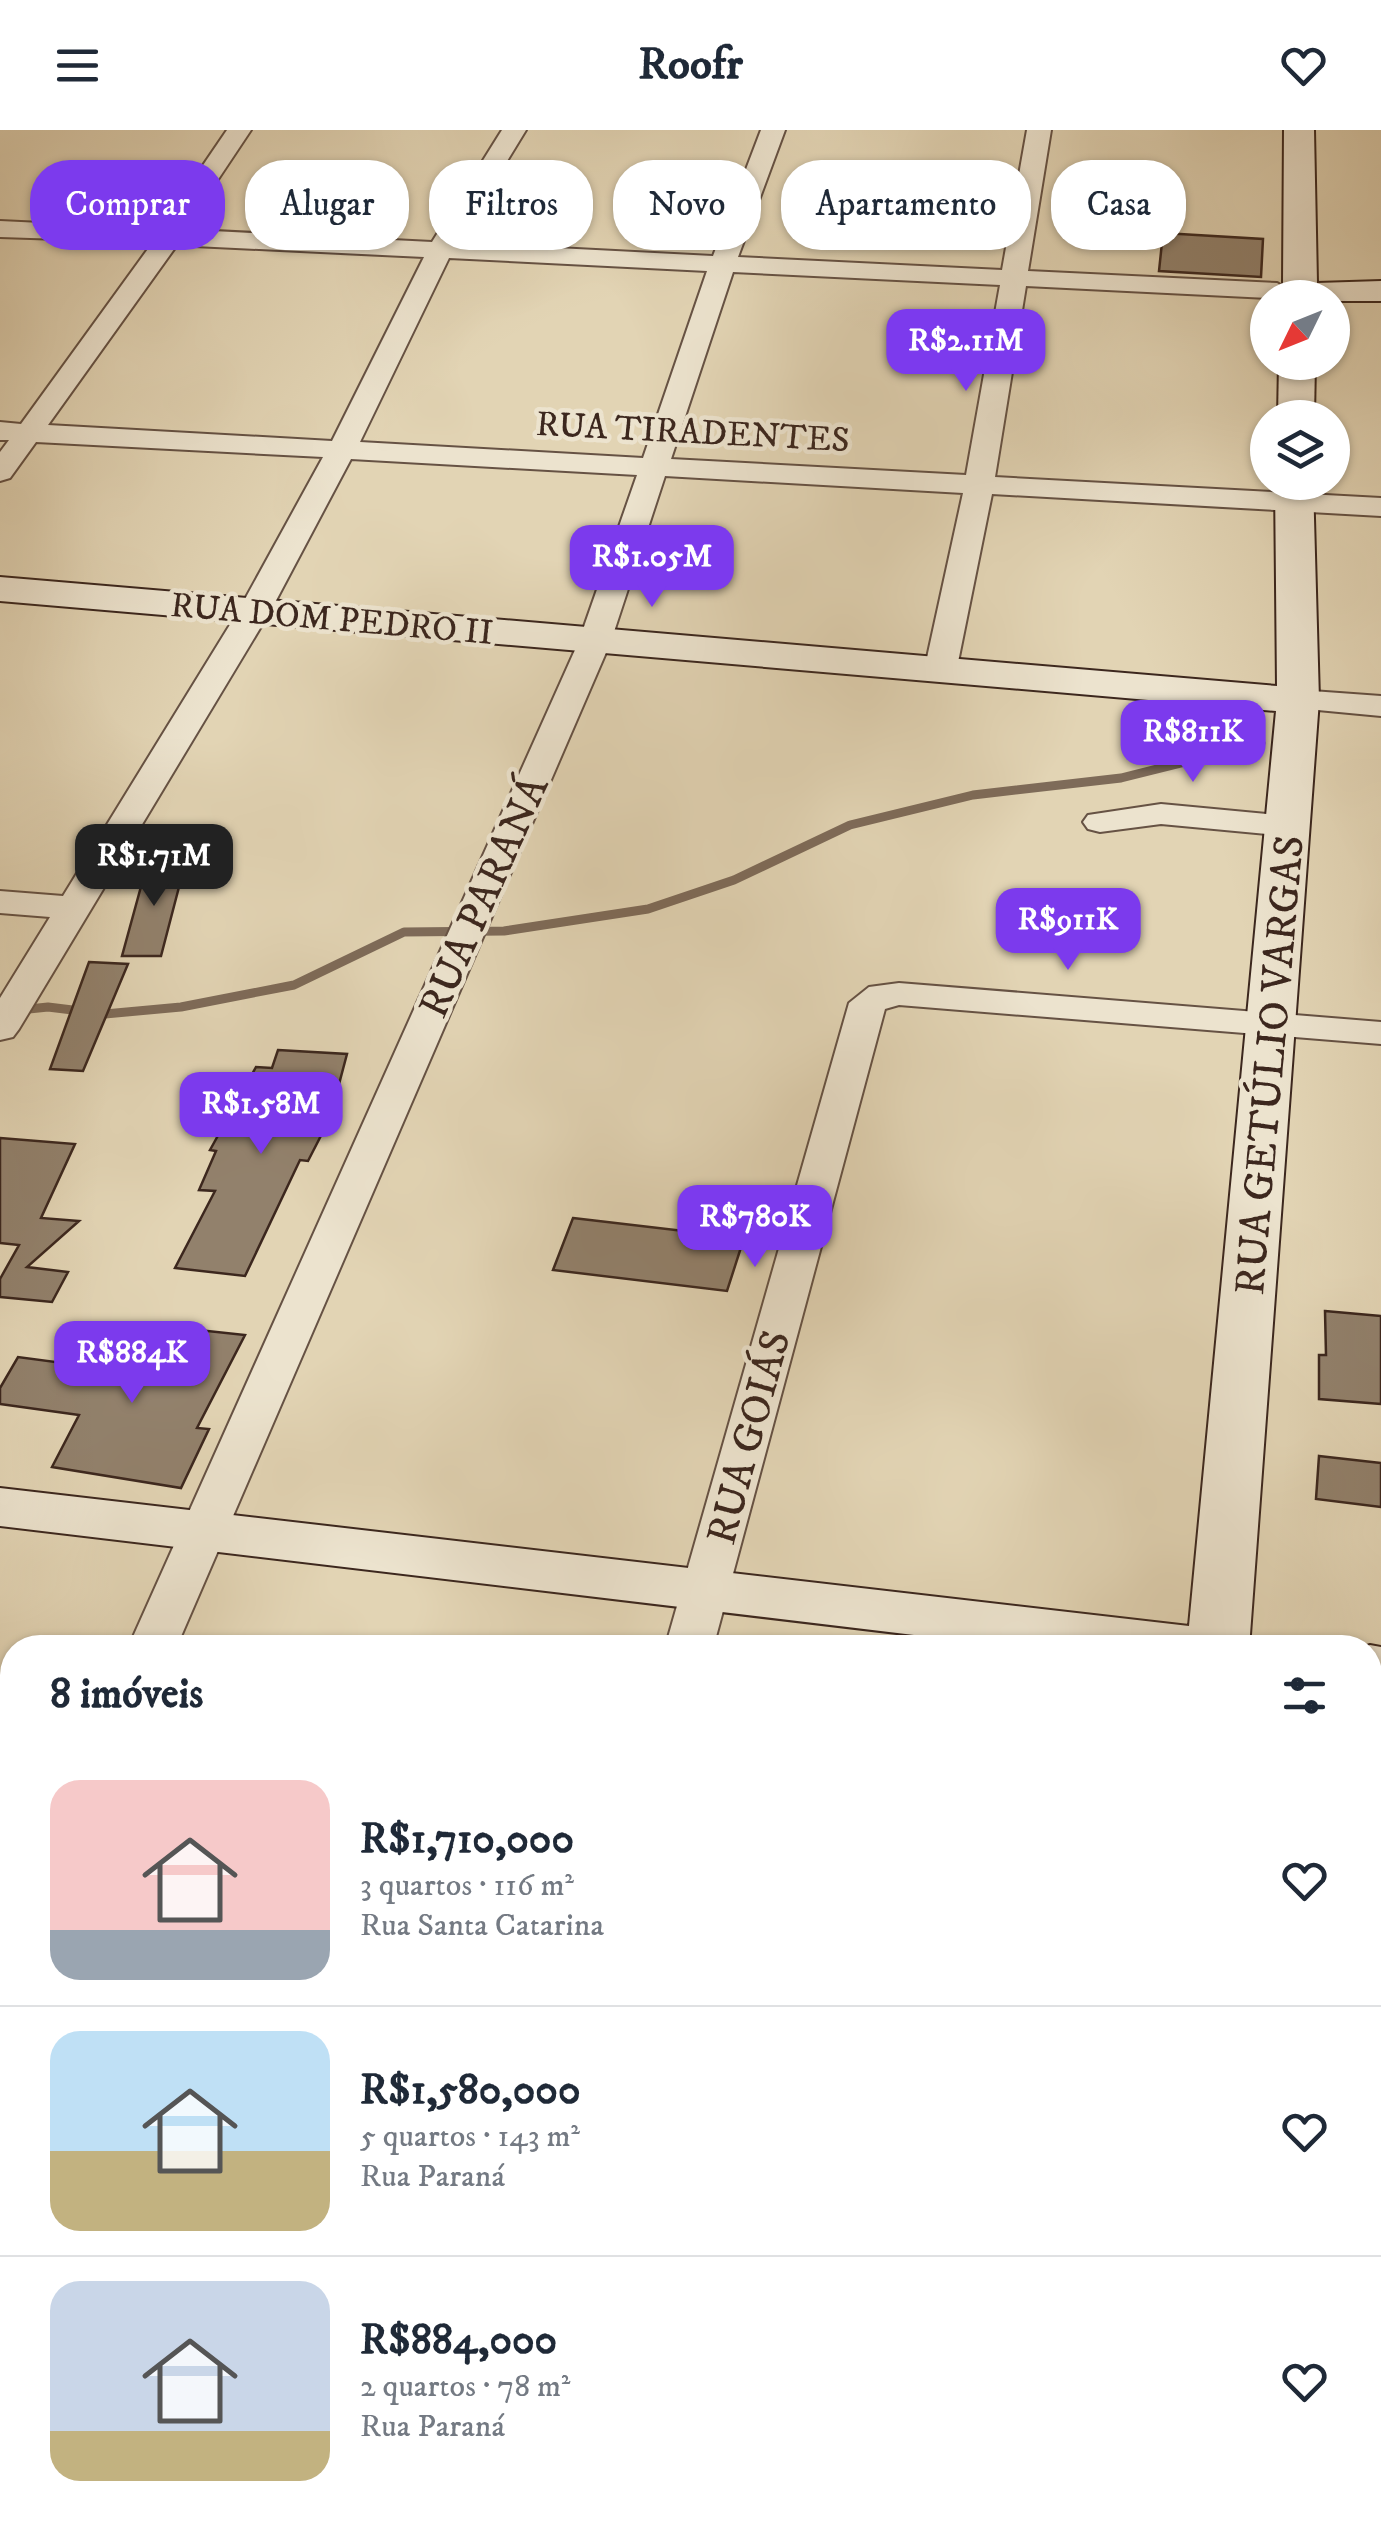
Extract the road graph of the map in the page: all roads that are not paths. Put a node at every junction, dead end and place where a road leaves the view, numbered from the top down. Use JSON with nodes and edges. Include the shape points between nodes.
{"nodes":[{"id":1,"x":239,"y":130,"type":"edge"},
{"id":2,"x":514,"y":130,"type":"edge"},
{"id":3,"x":773,"y":130,"type":"edge"},
{"id":4,"x":1039,"y":130,"type":"edge"},
{"id":5,"x":1299,"y":130,"type":"edge"},
{"id":6,"x":219,"y":160,"type":"edge"},
{"id":7,"x":496,"y":160,"type":"edge"},
{"id":8,"x":0,"y":230,"type":"edge"},
{"id":9,"x":30,"y":231,"type":"edge"},
{"id":10,"x":225,"y":239,"type":"edge"},
{"id":11,"x":429,"y":249,"type":"edge"},
{"id":12,"x":159,"y":250,"type":"edge"},
{"id":13,"x":440,"y":250,"type":"joint"},
{"id":14,"x":722,"y":264,"type":"junction"},
{"id":15,"x":1015,"y":279,"type":"junction"},
{"id":16,"x":1306,"y":280,"type":"edge"},
{"id":17,"x":1250,"y":290,"type":"edge"},
{"id":18,"x":1381,"y":291,"type":"edge"},
{"id":19,"x":1350,"y":292,"type":"edge"},
{"id":20,"x":1350,"y":298,"type":"edge"},
{"id":21,"x":1381,"y":301,"type":"edge"},
{"id":22,"x":0,"y":431,"type":"edge"},
{"id":23,"x":30,"y":433,"type":"junction"},
{"id":24,"x":341,"y":451,"type":"junction"},
{"id":25,"x":657,"y":466,"type":"junction"},
{"id":26,"x":0,"y":472,"type":"edge"},
{"id":27,"x":979,"y":484,"type":"junction"},
{"id":28,"x":1250,"y":491,"type":"edge"},
{"id":29,"x":1294,"y":500,"type":"edge"},
{"id":30,"x":1340,"y":500,"type":"edge"},
{"id":31,"x":1381,"y":507,"type":"edge"},
{"id":32,"x":0,"y":589,"type":"edge"},
{"id":33,"x":255,"y":610,"type":"junction"},
{"id":34,"x":595,"y":641,"type":"junction"},
{"id":35,"x":942,"y":667,"type":"junction"},
{"id":36,"x":1298,"y":700,"type":"junction"},
{"id":37,"x":1381,"y":706,"type":"edge"},
{"id":38,"x":1100,"y":822,"type":"dead end"},
{"id":39,"x":1288,"y":826,"type":"junction"},
{"id":40,"x":0,"y":902,"type":"edge"},
{"id":41,"x":74,"y":908,"type":"junction"},
{"id":42,"x":7,"y":1017,"type":"edge"},
{"id":43,"x":1273,"y":1023,"type":"junction"},
{"id":44,"x":1381,"y":1033,"type":"edge"},
{"id":45,"x":0,"y":1506,"type":"edge"},
{"id":46,"x":203,"y":1530,"type":"junction"},
{"id":47,"x":706,"y":1588,"type":"junction"},
{"id":48,"x":158,"y":1635,"type":"edge"},
{"id":49,"x":693,"y":1635,"type":"edge"},
{"id":50,"x":1094,"y":1635,"type":"edge"},
{"id":51,"x":1219,"y":1635,"type":"edge"}],
"edges":[{"from":1,"to":6,"type":"street"},
{"from":2,"to":7,"type":"street"},
{"from":3,"to":14,"type":"street","name":"RUA PARANÁ"},
{"from":4,"to":15,"type":"street"},
{"from":5,"to":16,"type":"street"},
{"from":8,"to":9,"type":"street"},
{"from":10,"to":11,"type":"street"},
{"from":12,"to":23,"type":"street"},
{"from":13,"to":14,"type":"street"},
{"from":13,"to":24,"type":"street"},
{"from":14,"to":15,"type":"street"},
{"from":14,"to":25,"type":"street","name":"RUA PARANÁ"},
{"from":15,"to":17,"type":"street"},
{"from":15,"to":27,"type":"street"},
{"from":18,"to":19,"type":"street"},
{"from":20,"to":21,"type":"street"},
{"from":22,"to":23,"type":"street","name":"RUA TIRADENTES"},
{"from":23,"to":24,"type":"street","name":"RUA TIRADENTES"},
{"from":23,"to":26,"type":"street"},
{"from":24,"to":25,"type":"street","name":"RUA TIRADENTES"},
{"from":24,"to":33,"type":"street"},
{"from":25,"to":27,"type":"street","name":"RUA TIRADENTES"},
{"from":25,"to":34,"type":"street","name":"RUA PARANÁ"},
{"from":27,"to":28,"type":"street","name":"RUA TIRADENTES"},
{"from":27,"to":35,"type":"street"},
{"from":29,"to":36,"type":"street","name":"RUA GETÚLIO VARGAS"},
{"from":30,"to":31,"type":"street","name":"RUA TIRADENTES"},
{"from":32,"to":33,"type":"street","name":"RUA DOM PEDRO II"},
{"from":33,"to":34,"type":"street","name":"RUA DOM PEDRO II"},
{"from":33,"to":41,"type":"street"},
{"from":34,"to":35,"type":"street","name":"RUA DOM PEDRO II"},
{"from":34,"to":46,"type":"street","name":"RUA PARANÁ"},
{"from":35,"to":36,"type":"street","name":"RUA DOM PEDRO II"},
{"from":36,"to":37,"type":"street","name":"RUA DOM PEDRO II"},
{"from":36,"to":39,"type":"street","name":"RUA GETÚLIO VARGAS"},
{"from":38,"to":39,"type":"street","via":[[1161,814]]},
{"from":39,"to":43,"type":"street","name":"RUA GETÚLIO VARGAS"},
{"from":40,"to":41,"type":"street"},
{"from":41,"to":42,"type":"street"},
{"from":43,"to":44,"type":"street"},
{"from":43,"to":47,"type":"street","name":"RUA GOIÁS","via":[[899,994],[874,998],[864,1008]]},
{"from":43,"to":51,"type":"street","name":"RUA GETÚLIO VARGAS"},
{"from":45,"to":46,"type":"street"},
{"from":46,"to":47,"type":"street"},
{"from":46,"to":48,"type":"street","name":"RUA PARANÁ"},
{"from":47,"to":49,"type":"street","name":"RUA GOIÁS"},
{"from":47,"to":50,"type":"street"}]}
